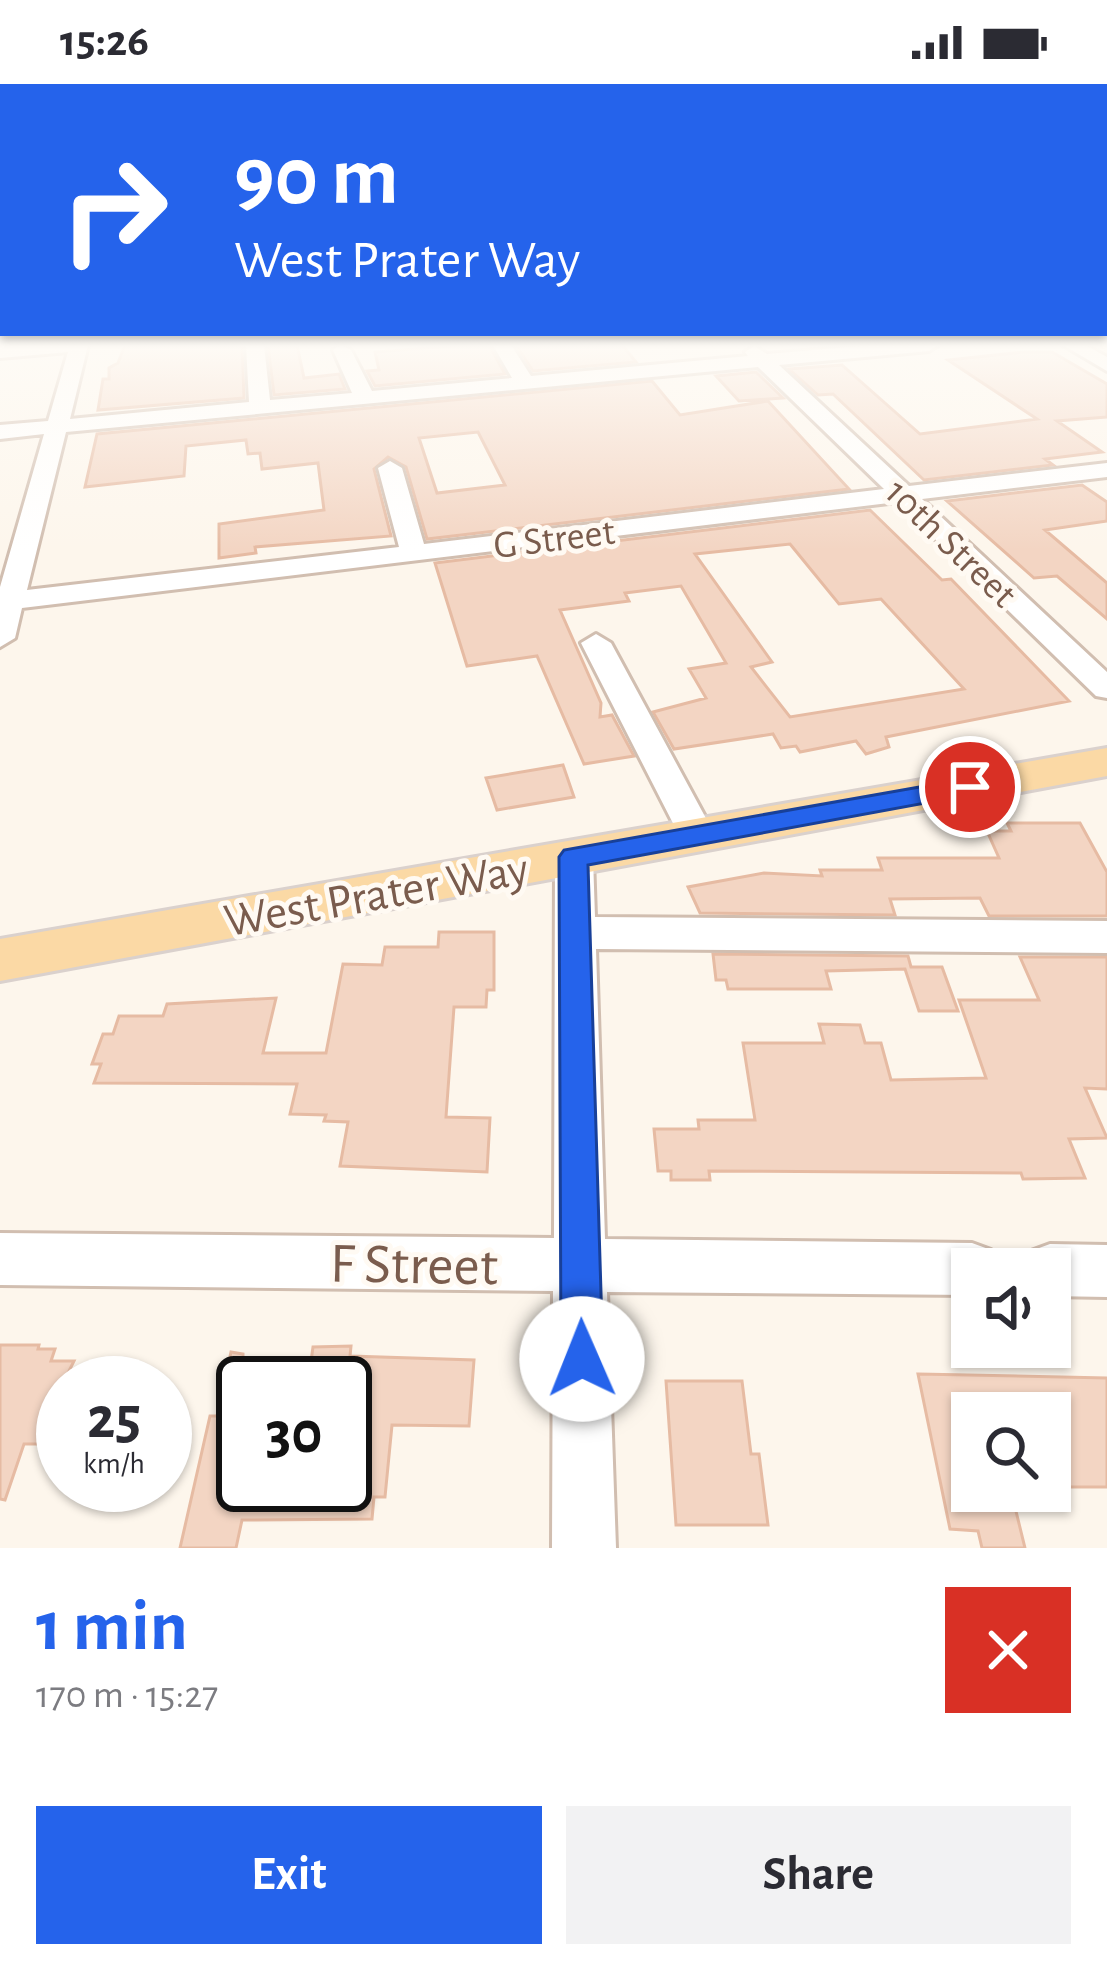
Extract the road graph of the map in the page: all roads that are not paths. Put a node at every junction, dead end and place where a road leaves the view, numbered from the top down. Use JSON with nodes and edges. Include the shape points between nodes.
{"nodes":[{"id":1,"x":62,"y":413,"type":"edge"},
{"id":2,"x":203,"y":413,"type":"edge"},
{"id":3,"x":817,"y":413,"type":"edge"},
{"id":4,"x":58,"y":427,"type":"junction"},
{"id":5,"x":0,"y":432,"type":"edge"},
{"id":6,"x":390,"y":468,"type":"dead end"},
{"id":7,"x":1107,"y":470,"type":"edge"},
{"id":8,"x":903,"y":495,"type":"junction"},
{"id":9,"x":414,"y":553,"type":"junction"},
{"id":10,"x":5,"y":602,"type":"edge"},
{"id":11,"x":0,"y":638,"type":"edge"},
{"id":12,"x":596,"y":643,"type":"dead end"},
{"id":13,"x":1107,"y":689,"type":"edge"},
{"id":14,"x":1107,"y":762,"type":"edge"},
{"id":15,"x":698,"y":835,"type":"junction"},
{"id":16,"x":574,"y":857,"type":"junction"},
{"id":17,"x":576,"y":933,"type":"junction"},
{"id":18,"x":1107,"y":937,"type":"edge"},
{"id":19,"x":0,"y":960,"type":"edge"},
{"id":20,"x":0,"y":1259,"type":"edge"},
{"id":21,"x":581,"y":1265,"type":"junction"},
{"id":22,"x":951,"y":1269,"type":"edge"},
{"id":23,"x":1071,"y":1270,"type":"edge"},
{"id":24,"x":1107,"y":1271,"type":"edge"},
{"id":25,"x":584,"y":1548,"type":"edge"}],
"edges":[{"from":1,"to":4,"type":"street"},
{"from":2,"to":4,"type":"street"},
{"from":3,"to":8,"type":"street","name":"10th Street"},
{"from":4,"to":5,"type":"street"},
{"from":4,"to":10,"type":"street"},
{"from":6,"to":9,"type":"street"},
{"from":7,"to":8,"type":"street","name":"G Street"},
{"from":8,"to":9,"type":"street","name":"G Street"},
{"from":8,"to":13,"type":"street","name":"10th Street"},
{"from":9,"to":10,"type":"street","name":"G Street"},
{"from":10,"to":11,"type":"street"},
{"from":12,"to":15,"type":"street"},
{"from":14,"to":15,"type":"main road","name":"West Prater Way"},
{"from":15,"to":16,"type":"main road","name":"West Prater Way"},
{"from":16,"to":17,"type":"street"},
{"from":16,"to":19,"type":"main road","name":"West Prater Way"},
{"from":17,"to":18,"type":"street"},
{"from":17,"to":21,"type":"street"},
{"from":20,"to":21,"type":"street","name":"F Street"},
{"from":21,"to":22,"type":"street","name":"F Street"},
{"from":21,"to":25,"type":"street"},
{"from":23,"to":24,"type":"street"}]}
